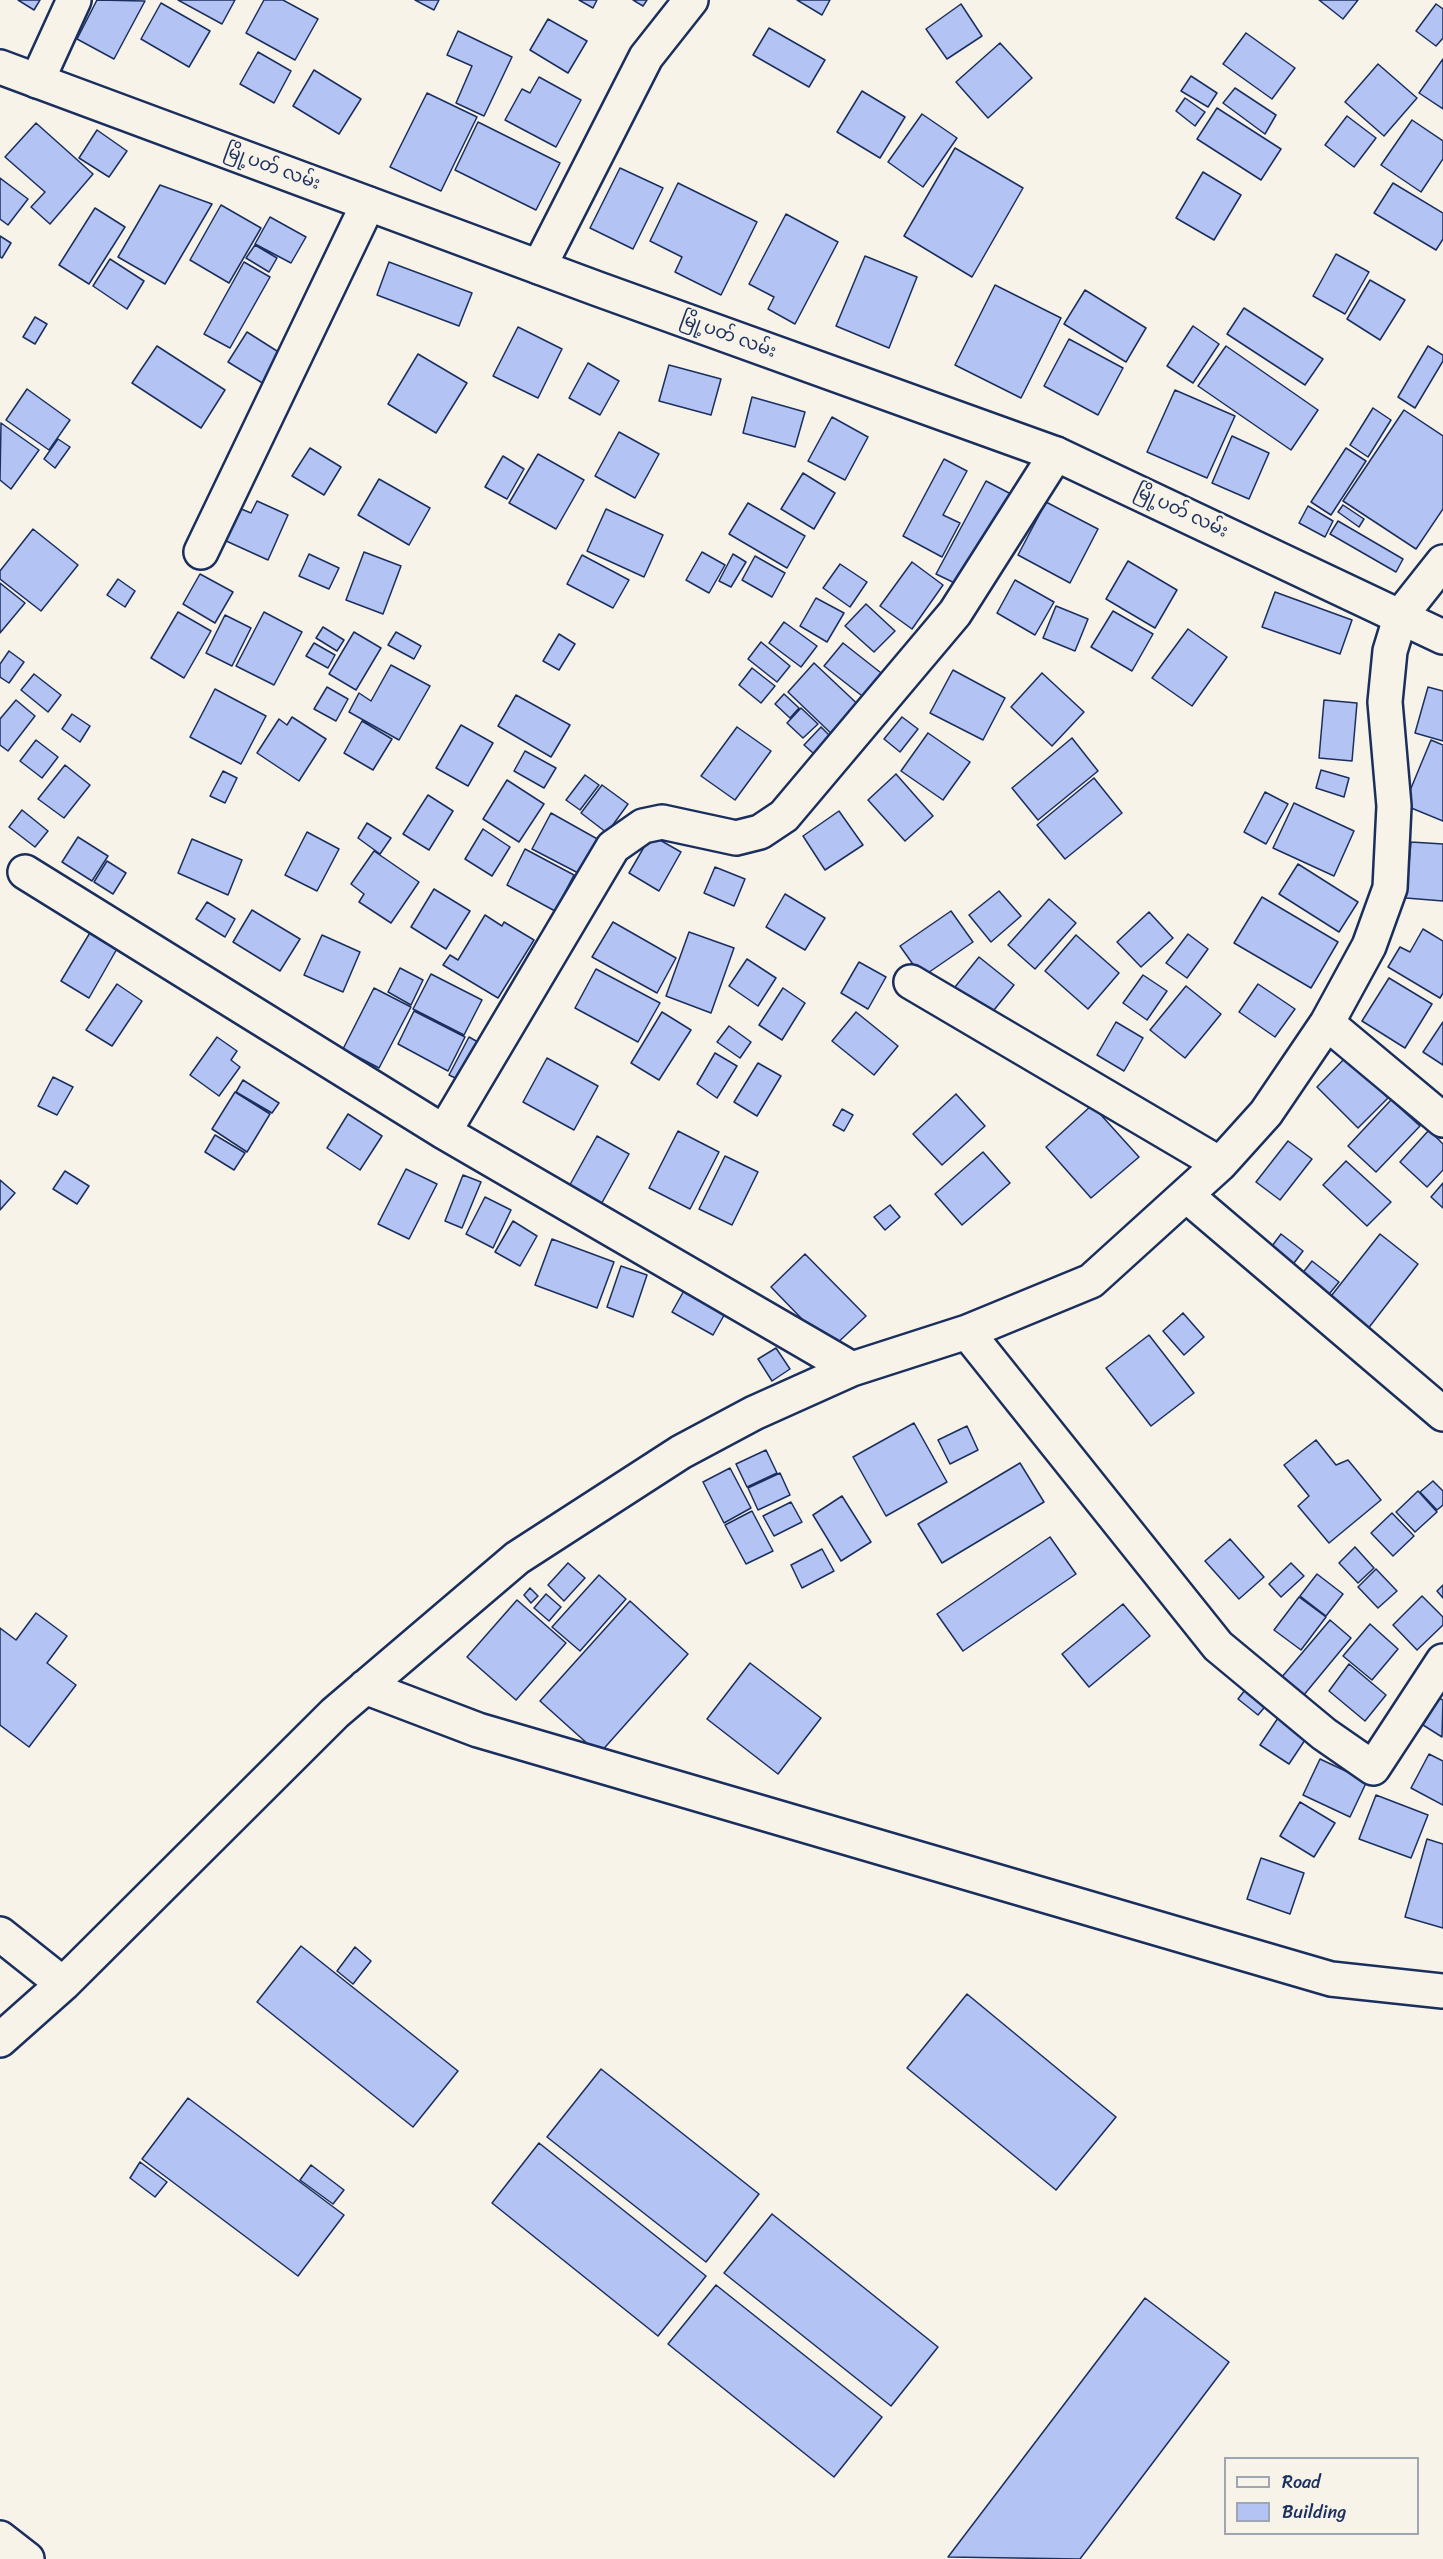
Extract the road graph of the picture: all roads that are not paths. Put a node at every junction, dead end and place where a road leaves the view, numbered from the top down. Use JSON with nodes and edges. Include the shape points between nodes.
{"nodes":[{"id":1,"x":74,"y":0,"type":"edge"},
{"id":2,"x":691,"y":0,"type":"edge"},
{"id":3,"x":0,"y":67,"type":"edge"},
{"id":4,"x":37,"y":81,"type":"junction"},
{"id":5,"x":368,"y":204,"type":"junction"},
{"id":6,"x":539,"y":267,"type":"junction"},
{"id":7,"x":1056,"y":454,"type":"junction"},
{"id":8,"x":201,"y":552,"type":"dead end"},
{"id":9,"x":1443,"y":562,"type":"edge"},
{"id":10,"x":1401,"y":615,"type":"junction"},
{"id":11,"x":1443,"y":637,"type":"edge"},
{"id":12,"x":25,"y":872,"type":"dead end"},
{"id":13,"x":911,"y":982,"type":"dead end"},
{"id":14,"x":1327,"y":1023,"type":"junction"},
{"id":15,"x":1443,"y":1120,"type":"edge"},
{"id":16,"x":444,"y":1132,"type":"junction"},
{"id":17,"x":1220,"y":1164,"type":"junction"},
{"id":18,"x":1186,"y":1196,"type":"junction"},
{"id":19,"x":967,"y":1332,"type":"junction"},
{"id":20,"x":852,"y":1369,"type":"junction"},
{"id":21,"x":1443,"y":1414,"type":"edge"},
{"id":22,"x":1443,"y":1661,"type":"edge"},
{"id":23,"x":365,"y":1687,"type":"junction"},
{"id":24,"x":0,"y":1934,"type":"edge"},
{"id":25,"x":63,"y":1984,"type":"junction"},
{"id":26,"x":1443,"y":1991,"type":"edge"},
{"id":27,"x":0,"y":2040,"type":"edge"},
{"id":28,"x":0,"y":2538,"type":"edge"},
{"id":29,"x":27,"y":2559,"type":"edge"}],
"edges":[{"from":1,"to":4,"type":"street"},
{"from":2,"to":6,"type":"street","via":[[646,57]]},
{"from":3,"to":4,"type":"street","name":"မြို့ပတ် လမ်း"},
{"from":4,"to":5,"type":"street","name":"မြို့ပတ် လမ်း"},
{"from":5,"to":6,"type":"street","name":"မြို့ပတ် လမ်း"},
{"from":5,"to":8,"type":"street"},
{"from":6,"to":7,"type":"street","name":"မြို့ပတ် လမ်း"},
{"from":7,"to":10,"type":"street","name":"မြို့ပတ် လမ်း"},
{"from":7,"to":16,"type":"street","via":[[955,612],[784,816],[760,832],[736,838],[662,822],[643,826],[613,847]]},
{"from":9,"to":10,"type":"street"},
{"from":10,"to":11,"type":"street","name":"မြို့ပတ် လမ်း"},
{"from":10,"to":14,"type":"street","via":[[1390,651],[1385,702],[1394,806],[1390,888],[1369,946]]},
{"from":12,"to":16,"type":"street"},
{"from":13,"to":17,"type":"street"},
{"from":14,"to":15,"type":"street"},
{"from":14,"to":17,"type":"street","via":[[1266,1113]]},
{"from":16,"to":20,"type":"street"},
{"from":17,"to":18,"type":"street"},
{"from":18,"to":19,"type":"street","via":[[1091,1281]]},
{"from":18,"to":21,"type":"street"},
{"from":19,"to":20,"type":"street"},
{"from":19,"to":22,"type":"street","via":[[1218,1646],[1324,1734],[1373,1768]]},
{"from":20,"to":23,"type":"street","via":[[754,1413],[681,1452],[527,1551]]},
{"from":23,"to":25,"type":"street"},
{"from":23,"to":26,"type":"street","via":[[478,1730],[1331,1979]]},
{"from":24,"to":25,"type":"street"},
{"from":25,"to":27,"type":"street"},
{"from":28,"to":29,"type":"street"}]}
